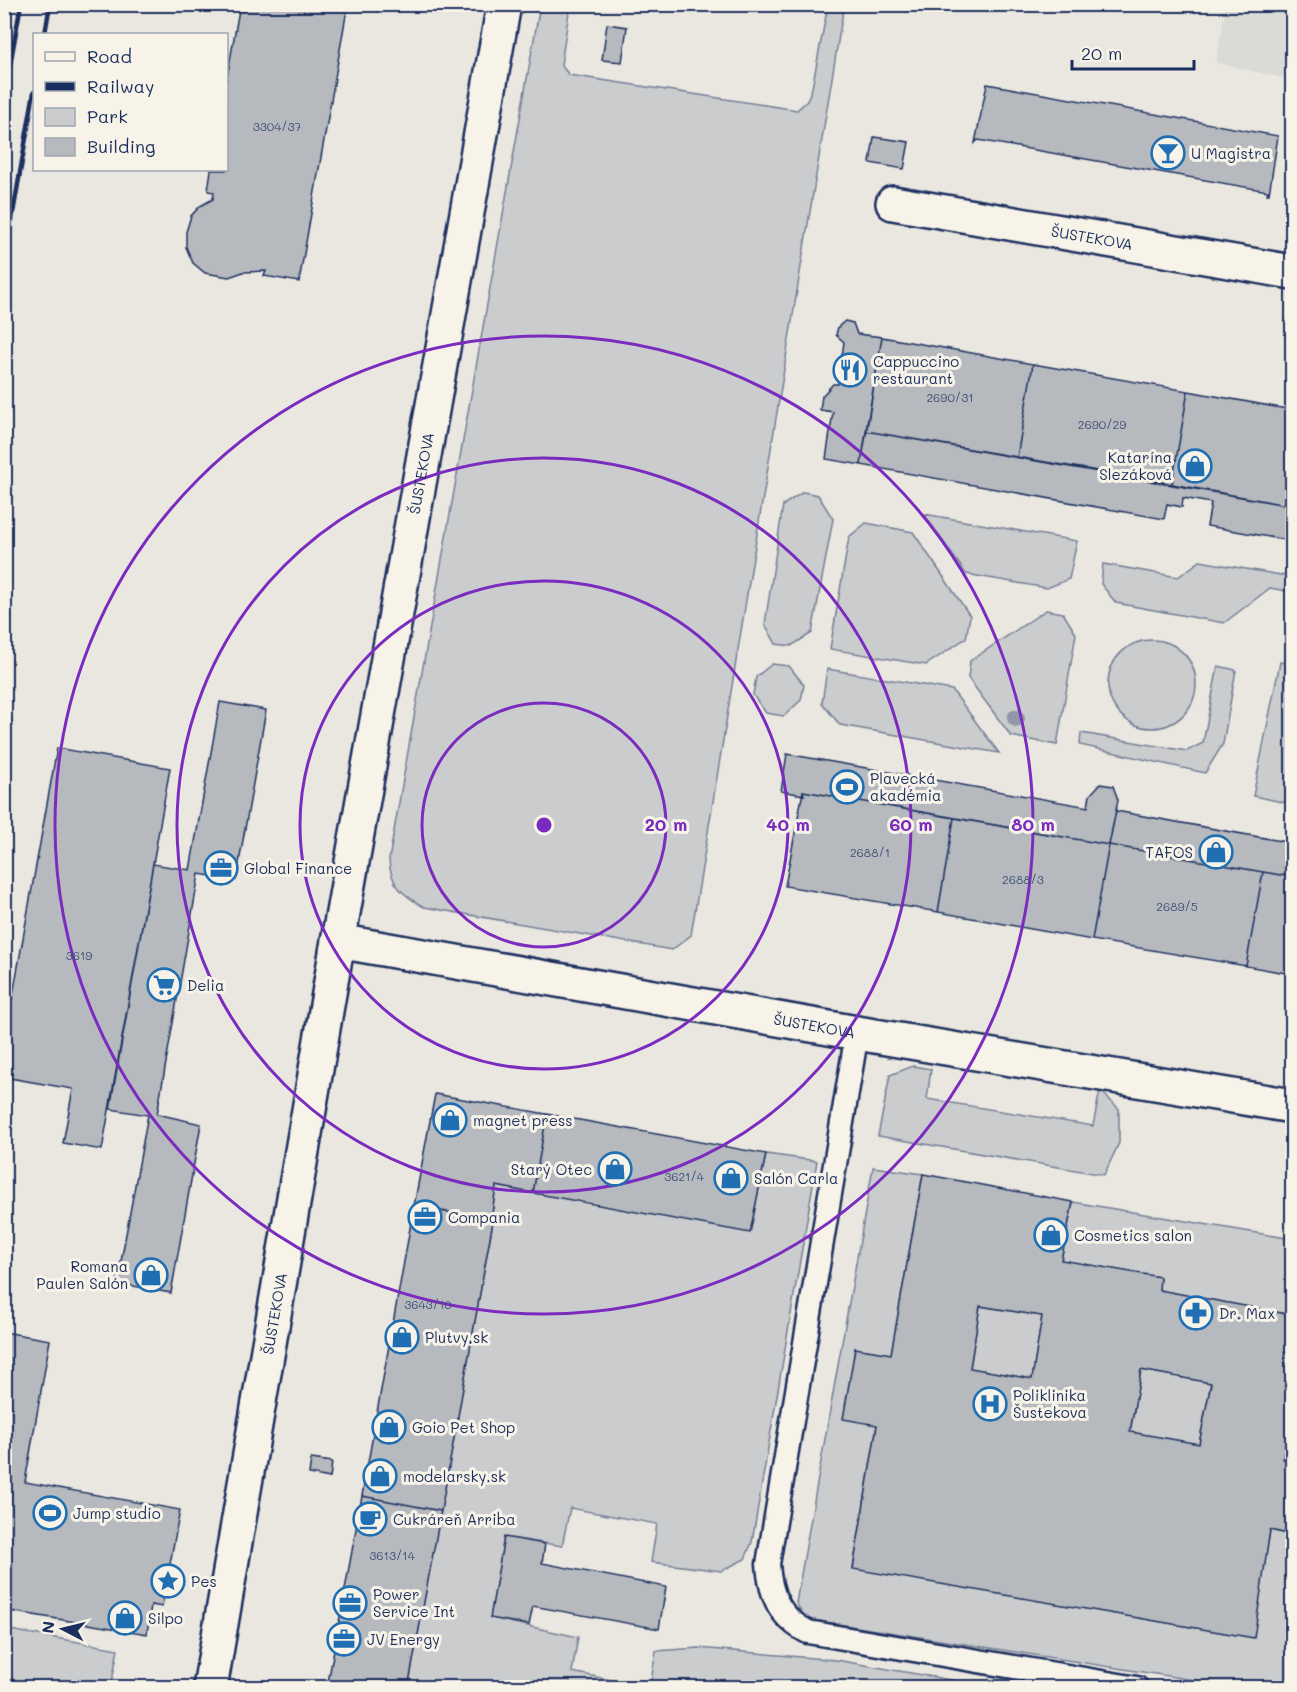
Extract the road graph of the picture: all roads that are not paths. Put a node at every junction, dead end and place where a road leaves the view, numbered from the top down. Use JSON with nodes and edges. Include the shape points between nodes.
{"nodes":[{"id":1,"x":504,"y":4,"type":"edge"},
{"id":2,"x":893,"y":203,"type":"dead end"},
{"id":3,"x":1293,"y":272,"type":"edge"},
{"id":4,"x":338,"y":941,"type":"junction"},
{"id":5,"x":857,"y":1034,"type":"junction"},
{"id":6,"x":1293,"y":1106,"type":"edge"},
{"id":7,"x":210,"y":1688,"type":"edge"},
{"id":8,"x":1137,"y":1688,"type":"edge"}],
"edges":[{"from":1,"to":4,"type":"street","name":"ŠUSTEKOVA"},
{"from":2,"to":3,"type":"street","name":"ŠUSTEKOVA"},
{"from":4,"to":5,"type":"street","name":"ŠUSTEKOVA"},
{"from":4,"to":7,"type":"street","name":"ŠUSTEKOVA"},
{"from":5,"to":6,"type":"street","name":"ŠUSTEKOVA"},
{"from":5,"to":8,"type":"lane","via":[[768,1564],[775,1600],[787,1618],[808,1632]]}]}
